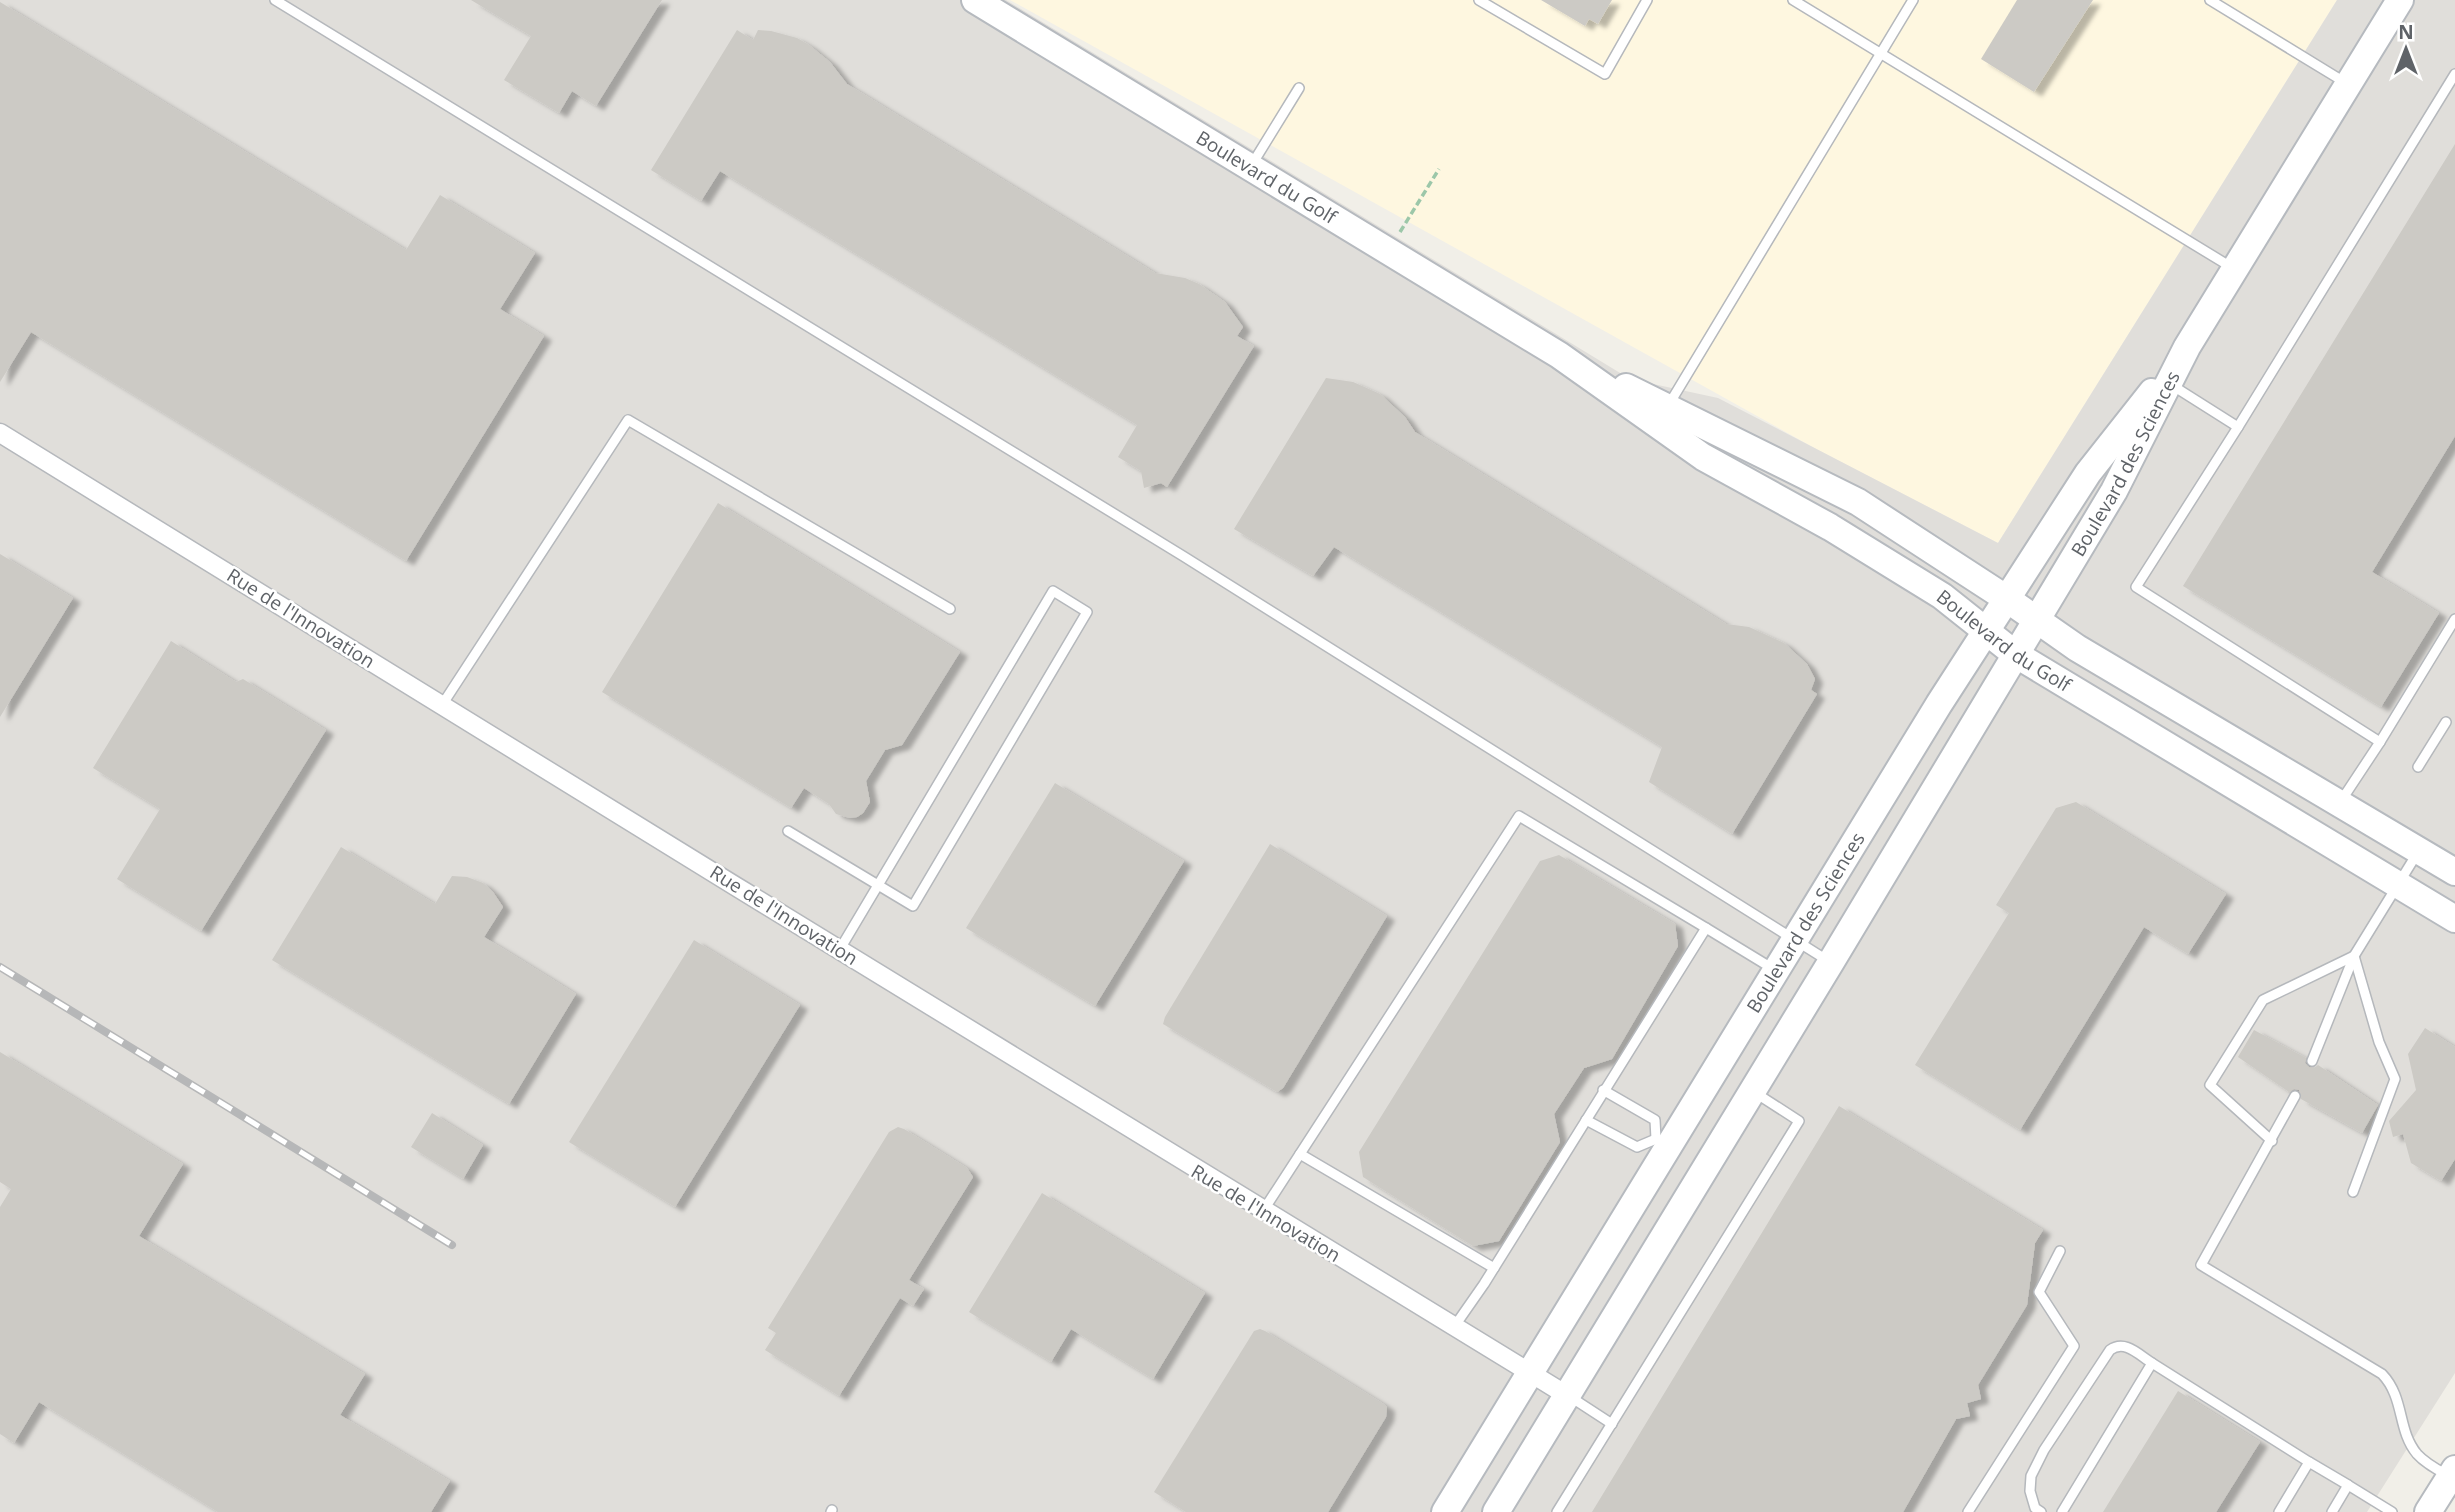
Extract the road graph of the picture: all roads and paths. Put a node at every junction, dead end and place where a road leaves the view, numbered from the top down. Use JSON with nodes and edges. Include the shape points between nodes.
{"nodes":[{"id":1,"x":275,"y":0,"type":"edge"},
{"id":2,"x":976,"y":0,"type":"edge"},
{"id":3,"x":1479,"y":0,"type":"edge"},
{"id":4,"x":1647,"y":0,"type":"edge"},
{"id":5,"x":1793,"y":0,"type":"edge"},
{"id":6,"x":1913,"y":0,"type":"edge"},
{"id":7,"x":2210,"y":0,"type":"edge"},
{"id":8,"x":2400,"y":0,"type":"edge"},
{"id":9,"x":1881,"y":54,"type":"junction"},
{"id":10,"x":2455,"y":74,"type":"edge"},
{"id":11,"x":2348,"y":85,"type":"junction"},
{"id":12,"x":1299,"y":88,"type":"dead end"},
{"id":13,"x":1250,"y":168,"type":"junction"},
{"id":14,"x":1439,"y":169,"type":"dead end"},
{"id":15,"x":1388,"y":251,"type":"junction"},
{"id":16,"x":2235,"y":270,"type":"junction"},
{"id":17,"x":2187,"y":347,"type":"junction"},
{"id":18,"x":1559,"y":355,"type":"junction"},
{"id":19,"x":2169,"y":383,"type":"junction"},
{"id":20,"x":1667,"y":407,"type":"junction"},
{"id":21,"x":2238,"y":427,"type":"junction"},
{"id":22,"x":0,"y":433,"type":"edge"},
{"id":23,"x":2007,"y":599,"type":"junction"},
{"id":24,"x":950,"y":609,"type":"dead end"},
{"id":25,"x":2455,"y":619,"type":"edge"},
{"id":26,"x":2036,"y":620,"type":"junction"},
{"id":27,"x":1987,"y":630,"type":"junction"},
{"id":28,"x":2015,"y":654,"type":"junction"},
{"id":29,"x":442,"y":705,"type":"junction"},
{"id":30,"x":2446,"y":722,"type":"dead end"},
{"id":31,"x":2380,"y":742,"type":"junction"},
{"id":32,"x":2418,"y":767,"type":"dead end"},
{"id":33,"x":2340,"y":802,"type":"junction"},
{"id":34,"x":788,"y":831,"type":"dead end"},
{"id":35,"x":2419,"y":851,"type":"junction"},
{"id":36,"x":2455,"y":872,"type":"edge"},
{"id":37,"x":878,"y":884,"type":"junction"},
{"id":38,"x":2398,"y":884,"type":"junction"},
{"id":39,"x":2455,"y":919,"type":"edge"},
{"id":40,"x":1706,"y":928,"type":"junction"},
{"id":41,"x":1795,"y":940,"type":"junction"},
{"id":42,"x":840,"y":949,"type":"junction"},
{"id":43,"x":2354,"y":956,"type":"junction"},
{"id":44,"x":1831,"y":962,"type":"junction"},
{"id":45,"x":1776,"y":970,"type":"junction"},
{"id":46,"x":2312,"y":1061,"type":"dead end"},
{"id":47,"x":1603,"y":1090,"type":"junction"},
{"id":48,"x":1753,"y":1091,"type":"junction"},
{"id":49,"x":2295,"y":1096,"type":"dead end"},
{"id":50,"x":1586,"y":1120,"type":"junction"},
{"id":51,"x":2272,"y":1141,"type":"junction"},
{"id":52,"x":1662,"y":1143,"type":"junction"},
{"id":53,"x":1300,"y":1154,"type":"junction"},
{"id":54,"x":2353,"y":1192,"type":"dead end"},
{"id":55,"x":1263,"y":1211,"type":"junction"},
{"id":56,"x":2060,"y":1251,"type":"dead end"},
{"id":57,"x":1494,"y":1268,"type":"junction"},
{"id":58,"x":1454,"y":1327,"type":"junction"},
{"id":59,"x":2152,"y":1363,"type":"junction"},
{"id":60,"x":1529,"y":1373,"type":"junction"},
{"id":61,"x":1568,"y":1396,"type":"junction"},
{"id":62,"x":1612,"y":1424,"type":"junction"},
{"id":63,"x":2309,"y":1462,"type":"junction"},
{"id":64,"x":2453,"y":1473,"type":"edge"},
{"id":65,"x":2348,"y":1485,"type":"junction"},
{"id":66,"x":1445,"y":1512,"type":"edge"},
{"id":67,"x":1496,"y":1512,"type":"edge"},
{"id":68,"x":1558,"y":1512,"type":"edge"},
{"id":69,"x":1968,"y":1512,"type":"edge"},
{"id":70,"x":2041,"y":1512,"type":"edge"},
{"id":71,"x":2062,"y":1512,"type":"edge"},
{"id":72,"x":2279,"y":1512,"type":"edge"},
{"id":73,"x":2332,"y":1512,"type":"edge"},
{"id":74,"x":2392,"y":1512,"type":"edge"},
{"id":75,"x":2428,"y":1512,"type":"edge"}],
"edges":[{"from":1,"to":41,"type":"lane","via":[[1183,556]]},
{"from":2,"to":13,"type":"street","name":"Boulevard du Golf"},
{"from":3,"to":4,"type":"lane","via":[[1605,74]]},
{"from":5,"to":9,"type":"lane"},
{"from":6,"to":9,"type":"lane"},
{"from":7,"to":11,"type":"lane"},
{"from":8,"to":11,"type":"street","name":"Boulevard des Sciences"},
{"from":9,"to":16,"type":"lane"},
{"from":9,"to":20,"type":"lane"},
{"from":10,"to":21,"type":"lane"},
{"from":11,"to":16,"type":"street","name":"Boulevard des Sciences"},
{"from":12,"to":13,"type":"lane"},
{"from":13,"to":15,"type":"street","name":"Boulevard du Golf"},
{"from":14,"to":15,"type":"path"},
{"from":15,"to":18,"type":"street","name":"Boulevard du Golf"},
{"from":16,"to":17,"type":"street","name":"Boulevard des Sciences"},
{"from":17,"to":19,"type":"street","name":"Boulevard des Sciences"},
{"from":17,"to":23,"type":"street","name":"Boulevard des Sciences","via":[[2088,473]]},
{"from":18,"to":20,"type":"street","name":"Boulevard du Golf"},
{"from":18,"to":27,"type":"street","name":"Boulevard du Golf","via":[[1703,457],[1830,527],[1942,596]]},
{"from":19,"to":21,"type":"lane"},
{"from":19,"to":26,"type":"street","name":"Boulevard des Sciences","via":[[2115,491]]},
{"from":20,"to":23,"type":"street","name":"Boulevard du Golf","via":[[1858,502]]},
{"from":21,"to":31,"type":"lane","via":[[2136,587]]},
{"from":22,"to":29,"type":"street","name":"Rue de l'Innovation"},
{"from":23,"to":26,"type":"street","name":"Boulevard du Golf"},
{"from":23,"to":27,"type":"street","name":"Boulevard des Sciences"},
{"from":24,"to":29,"type":"lane","via":[[628,420]]},
{"from":25,"to":31,"type":"lane"},
{"from":26,"to":28,"type":"street","name":"Boulevard des Sciences"},
{"from":26,"to":33,"type":"street","name":"Boulevard du Golf"},
{"from":27,"to":28,"type":"street","name":"Boulevard du Golf"},
{"from":27,"to":41,"type":"street","name":"Boulevard des Sciences"},
{"from":28,"to":38,"type":"street","name":"Boulevard du Golf"},
{"from":28,"to":44,"type":"street","name":"Boulevard des Sciences"},
{"from":29,"to":42,"type":"street","name":"Rue de l'Innovation"},
{"from":30,"to":32,"type":"lane"},
{"from":31,"to":33,"type":"lane"},
{"from":33,"to":35,"type":"street","name":"Boulevard du Golf"},
{"from":34,"to":37,"type":"lane"},
{"from":35,"to":36,"type":"street","name":"Boulevard du Golf"},
{"from":35,"to":38,"type":"lane"},
{"from":37,"to":37,"type":"lane","via":[[1053,592],[1087,612],[913,906]]},
{"from":37,"to":42,"type":"lane"},
{"from":38,"to":39,"type":"street","name":"Boulevard du Golf"},
{"from":38,"to":43,"type":"lane"},
{"from":40,"to":45,"type":"lane"},
{"from":40,"to":47,"type":"lane"},
{"from":40,"to":53,"type":"lane","via":[[1519,816]]},
{"from":41,"to":44,"type":"lane"},
{"from":41,"to":45,"type":"street","name":"Boulevard des Sciences"},
{"from":42,"to":55,"type":"street","name":"Rue de l'Innovation"},
{"from":43,"to":46,"type":"lane"},
{"from":43,"to":51,"type":"lane","via":[[2263,1000],[2210,1086]]},
{"from":43,"to":54,"type":"lane","via":[[2395,1079]]},
{"from":44,"to":48,"type":"street","name":"Boulevard des Sciences"},
{"from":45,"to":52,"type":"street","name":"Boulevard des Sciences"},
{"from":47,"to":50,"type":"lane"},
{"from":47,"to":52,"type":"lane","via":[[1655,1120]]},
{"from":48,"to":61,"type":"street","name":"Boulevard des Sciences"},
{"from":48,"to":62,"type":"lane","via":[[1799,1121]]},
{"from":49,"to":51,"type":"lane"},
{"from":50,"to":52,"type":"lane","via":[[1637,1147]]},
{"from":50,"to":57,"type":"lane"},
{"from":51,"to":64,"type":"lane","via":[[2201,1265],[2382,1374],[2392,1384],[2409,1441],[2425,1462]]},
{"from":52,"to":60,"type":"street","name":"Boulevard des Sciences"},
{"from":53,"to":55,"type":"lane"},
{"from":53,"to":57,"type":"lane"},
{"from":55,"to":58,"type":"street","name":"Rue de l'Innovation"},
{"from":56,"to":69,"type":"lane","via":[[2039,1292],[2074,1346]]},
{"from":57,"to":58,"type":"lane"},
{"from":58,"to":60,"type":"street","name":"Rue de l'Innovation"},
{"from":59,"to":63,"type":"lane"},
{"from":59,"to":70,"type":"lane","via":[[2125,1345],[2110,1350],[2031,1476],[2035,1508]]},
{"from":59,"to":71,"type":"lane"},
{"from":60,"to":61,"type":"street","name":"Rue de l'Innovation"},
{"from":60,"to":66,"type":"street","name":"Boulevard des Sciences"},
{"from":61,"to":62,"type":"lane"},
{"from":61,"to":67,"type":"street","name":"Boulevard des Sciences"},
{"from":62,"to":68,"type":"lane"},
{"from":63,"to":65,"type":"lane"},
{"from":63,"to":72,"type":"lane"},
{"from":64,"to":75,"type":"street"},
{"from":65,"to":73,"type":"lane"},
{"from":65,"to":74,"type":"lane"}]}
